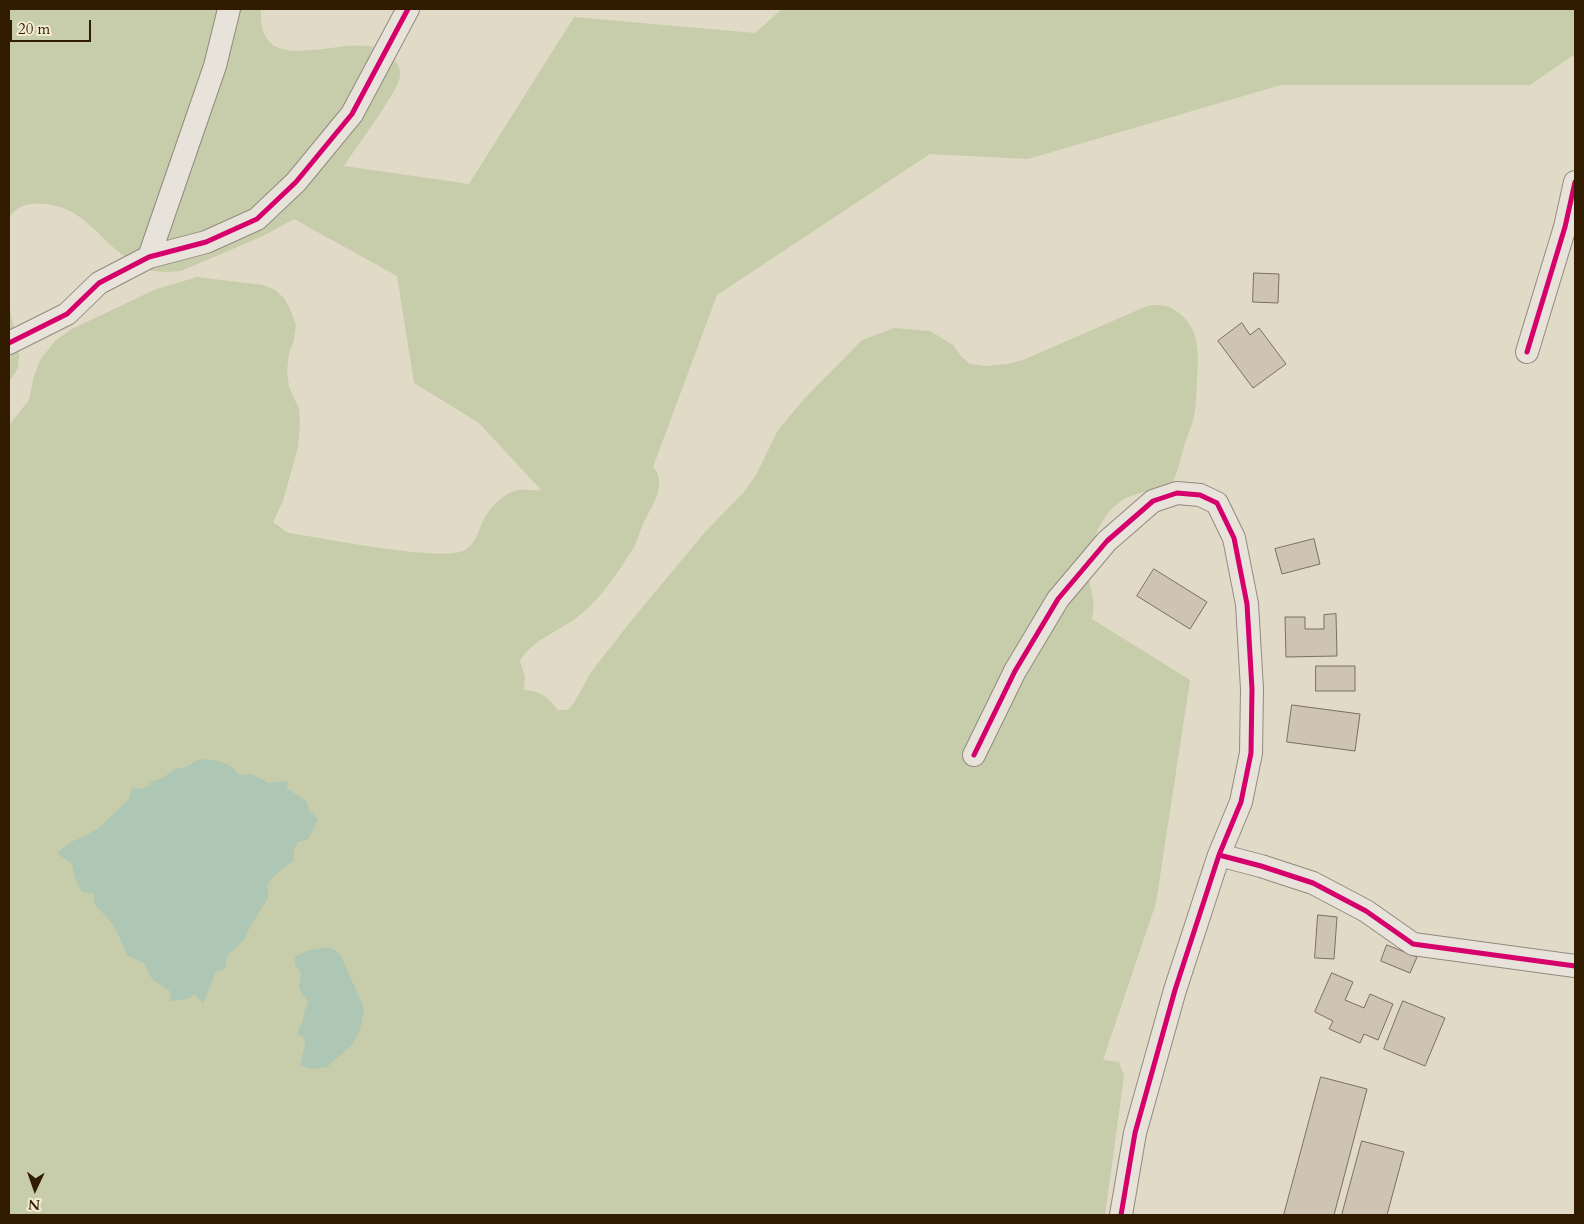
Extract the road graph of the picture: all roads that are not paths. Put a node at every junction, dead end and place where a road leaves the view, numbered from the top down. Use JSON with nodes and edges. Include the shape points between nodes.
{"nodes":[{"id":1,"x":229,"y":9,"type":"edge"},
{"id":2,"x":408,"y":9,"type":"edge"},
{"id":3,"x":1575,"y":182,"type":"edge"},
{"id":4,"x":149,"y":257,"type":"junction"},
{"id":5,"x":9,"y":343,"type":"edge"},
{"id":6,"x":1527,"y":352,"type":"dead end"},
{"id":7,"x":974,"y":755,"type":"dead end"},
{"id":8,"x":1219,"y":855,"type":"junction"},
{"id":9,"x":1575,"y":966,"type":"edge"},
{"id":10,"x":1121,"y":1215,"type":"edge"}],
"edges":[{"from":1,"to":4,"type":"street","via":[[215,66]]},
{"from":2,"to":4,"type":"street","via":[[352,114],[290,188],[257,219],[206,242]]},
{"from":3,"to":6,"type":"street","via":[[1565,227]]},
{"from":4,"to":5,"type":"street","via":[[99,283],[67,314]]},
{"from":7,"to":8,"type":"street","via":[[1014,671],[1053,607],[1107,540],[1153,501],[1177,493],[1200,495],[1217,503],[1234,538],[1246,604],[1252,689],[1251,753],[1241,802]]},
{"from":8,"to":9,"type":"street","via":[[1313,882],[1366,911],[1413,944]]},
{"from":8,"to":10,"type":"street","via":[[1175,990],[1135,1133]]}]}
